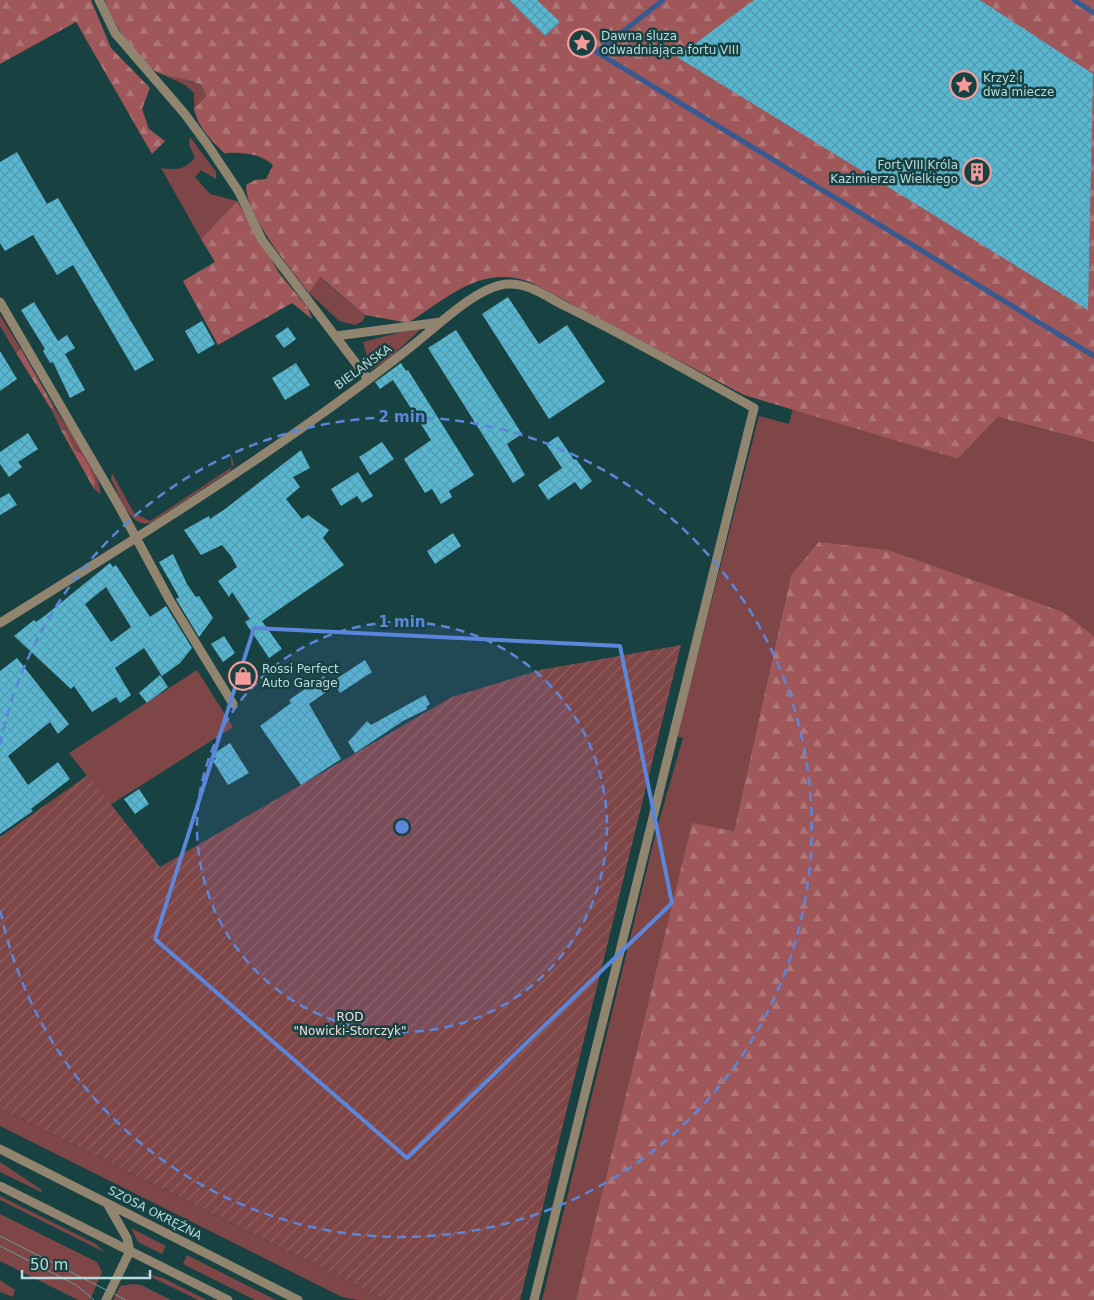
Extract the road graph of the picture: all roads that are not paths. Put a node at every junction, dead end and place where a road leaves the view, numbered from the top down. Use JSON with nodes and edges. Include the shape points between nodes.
{"nodes":[{"id":1,"x":99,"y":0,"type":"edge"},
{"id":2,"x":0,"y":302,"type":"edge"},
{"id":3,"x":442,"y":322,"type":"junction"},
{"id":4,"x":336,"y":336,"type":"junction"},
{"id":5,"x":368,"y":379,"type":"junction"},
{"id":6,"x":136,"y":539,"type":"junction"},
{"id":7,"x":0,"y":623,"type":"edge"},
{"id":8,"x":233,"y":704,"type":"dead end"},
{"id":9,"x":0,"y":1149,"type":"edge"},
{"id":10,"x":0,"y":1186,"type":"edge"},
{"id":11,"x":106,"y":1202,"type":"junction"},
{"id":12,"x":130,"y":1251,"type":"junction"},
{"id":13,"x":106,"y":1300,"type":"edge"},
{"id":14,"x":228,"y":1300,"type":"edge"},
{"id":15,"x":298,"y":1300,"type":"edge"},
{"id":16,"x":534,"y":1300,"type":"edge"}],
"edges":[{"from":1,"to":4,"type":"street","via":[[115,34],[208,144],[239,192],[262,240]]},
{"from":2,"to":6,"type":"street"},
{"from":3,"to":4,"type":"street"},
{"from":3,"to":5,"type":"street","name":"BIELAŃSKA"},
{"from":3,"to":16,"type":"street","name":"BIELAŃSKA","via":[[485,290],[508,284],[520,285],[622,334],[754,408]]},
{"from":4,"to":5,"type":"street"},
{"from":5,"to":6,"type":"street","name":"BIELAŃSKA","via":[[251,463]]},
{"from":6,"to":7,"type":"street","name":"BIELAŃSKA"},
{"from":6,"to":8,"type":"street"},
{"from":9,"to":11,"type":"street","name":"SZOSA OKRĘŻNA"},
{"from":10,"to":12,"type":"street"},
{"from":11,"to":12,"type":"street","via":[[127,1238]]},
{"from":11,"to":15,"type":"street","name":"SZOSA OKRĘŻNA"},
{"from":12,"to":13,"type":"street"},
{"from":12,"to":14,"type":"street"}]}
